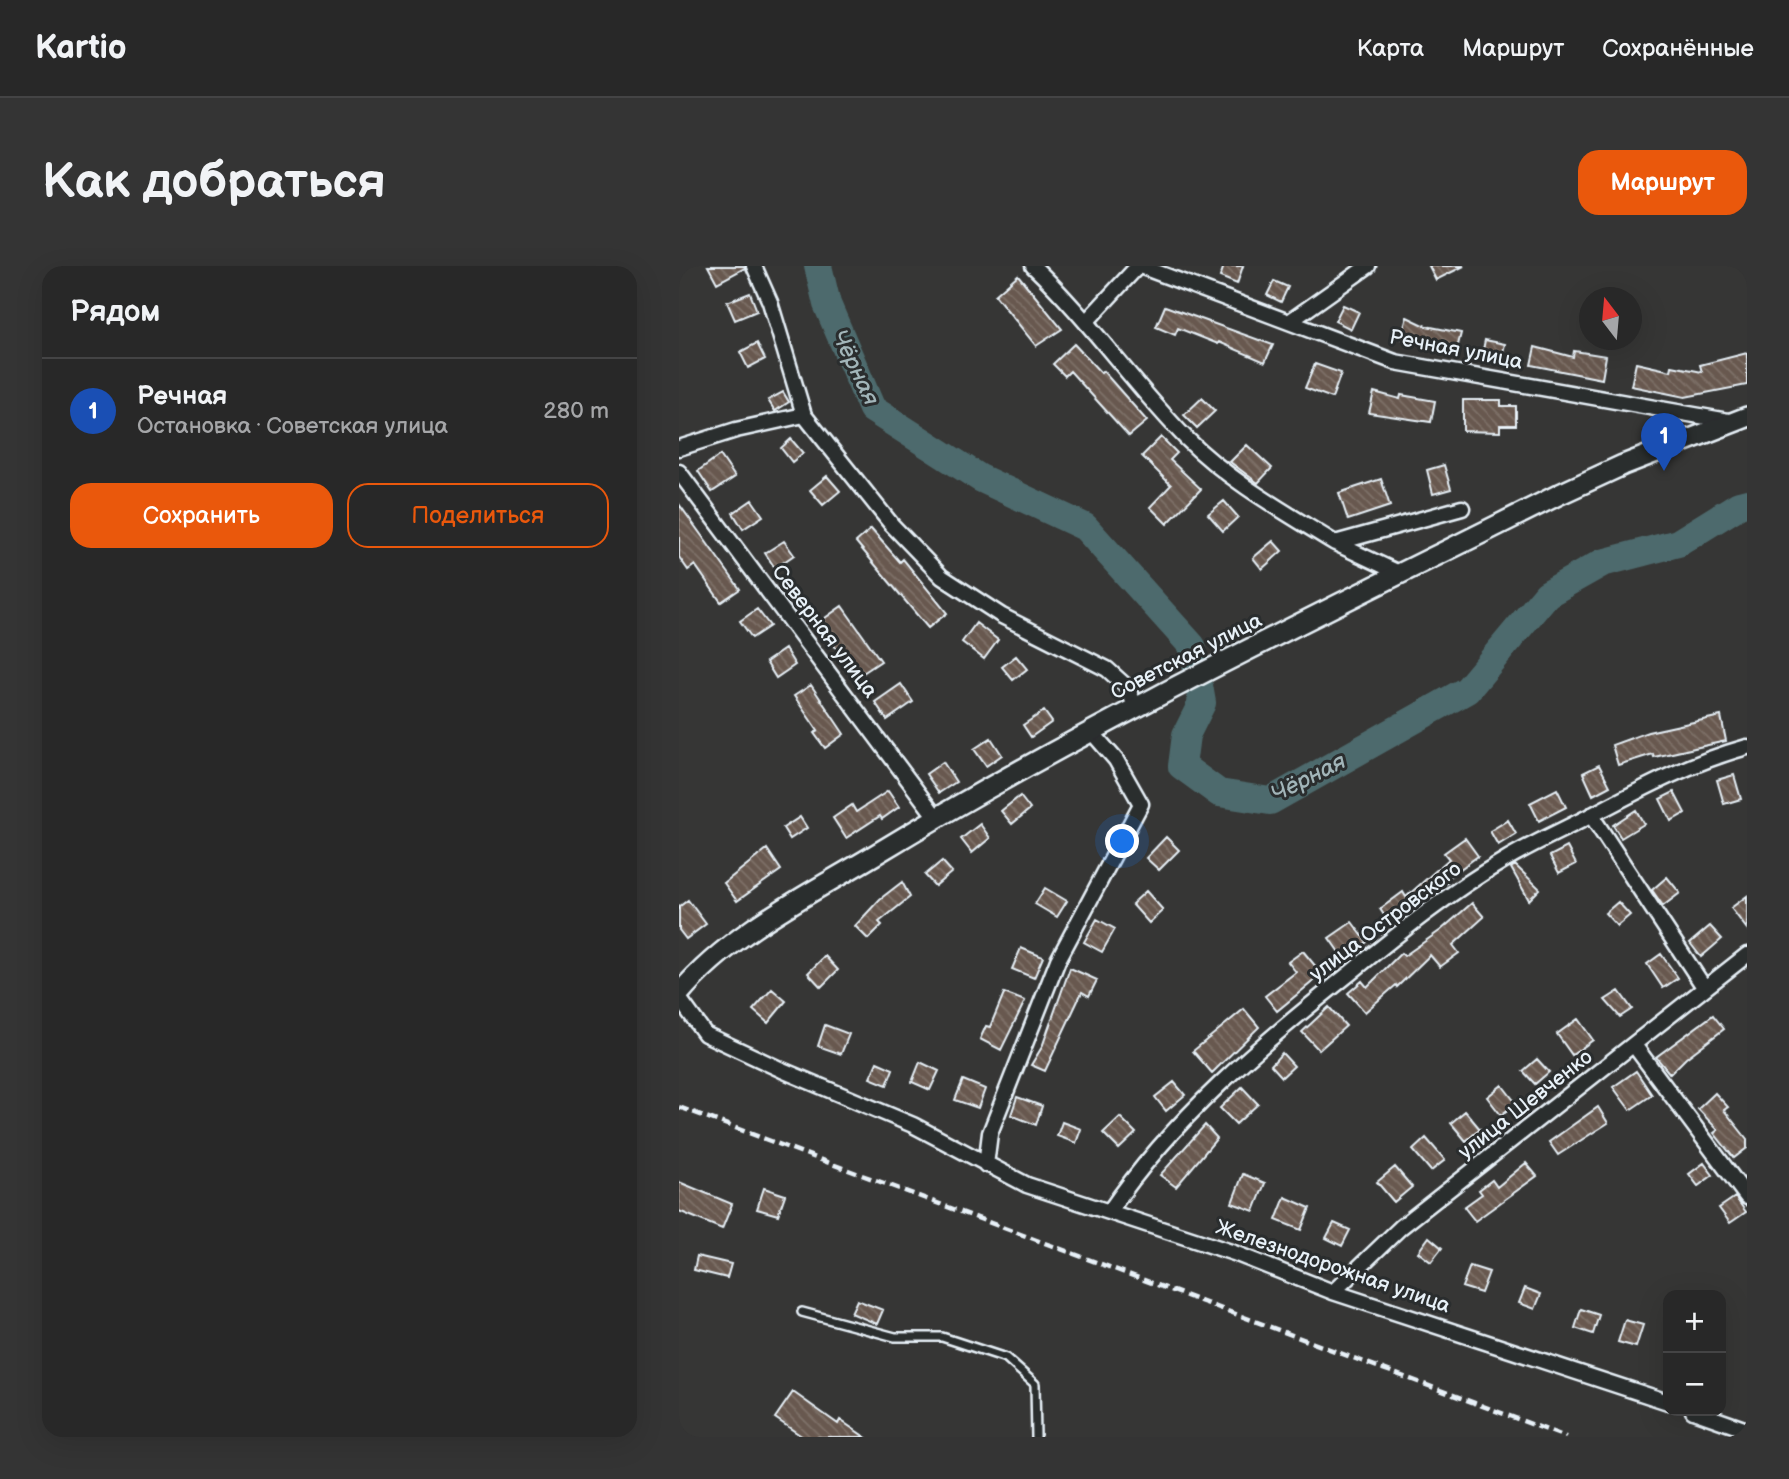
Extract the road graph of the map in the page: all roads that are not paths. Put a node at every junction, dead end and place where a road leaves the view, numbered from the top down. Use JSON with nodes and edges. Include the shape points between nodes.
{"nodes":[{"id":1,"x":754,"y":266,"type":"edge"},
{"id":2,"x":1033,"y":266,"type":"edge"},
{"id":3,"x":1139,"y":266,"type":"edge"},
{"id":4,"x":1368,"y":266,"type":"edge"},
{"id":5,"x":1086,"y":322,"type":"junction"},
{"id":6,"x":1289,"y":322,"type":"junction"},
{"id":7,"x":804,"y":415,"type":"junction"},
{"id":8,"x":1740,"y":419,"type":"edge"},
{"id":9,"x":679,"y":448,"type":"edge"},
{"id":10,"x":679,"y":472,"type":"edge"},
{"id":11,"x":1462,"y":508,"type":"dead end"},
{"id":12,"x":1335,"y":542,"type":"junction"},
{"id":13,"x":1399,"y":573,"type":"junction"},
{"id":14,"x":1136,"y":708,"type":"junction"},
{"id":15,"x":1090,"y":730,"type":"junction"},
{"id":16,"x":1747,"y":747,"type":"edge"},
{"id":17,"x":1591,"y":815,"type":"junction"},
{"id":18,"x":936,"y":817,"type":"junction"},
{"id":19,"x":1747,"y":955,"type":"edge"},
{"id":20,"x":1704,"y":987,"type":"junction"},
{"id":21,"x":679,"y":996,"type":"edge"},
{"id":22,"x":1634,"y":1045,"type":"junction"},
{"id":23,"x":986,"y":1165,"type":"junction"},
{"id":24,"x":1747,"y":1197,"type":"edge"},
{"id":25,"x":1109,"y":1212,"type":"junction"},
{"id":26,"x":1333,"y":1292,"type":"junction"},
{"id":27,"x":802,"y":1312,"type":"dead end"},
{"id":28,"x":1663,"y":1400,"type":"edge"},
{"id":29,"x":1707,"y":1416,"type":"edge"},
{"id":30,"x":1747,"y":1430,"type":"edge"},
{"id":31,"x":1036,"y":1437,"type":"edge"}],
"edges":[{"from":1,"to":7,"type":"street"},
{"from":2,"to":5,"type":"street"},
{"from":3,"to":5,"type":"street"},
{"from":3,"to":6,"type":"street","name":"Речная улица"},
{"from":4,"to":6,"type":"street"},
{"from":5,"to":12,"type":"street","via":[[1188,440],[1259,496]]},
{"from":6,"to":8,"type":"street","name":"Речная улица","via":[[1395,362]]},
{"from":7,"to":9,"type":"street"},
{"from":7,"to":14,"type":"street","via":[[941,577],[1002,616],[1107,669],[1127,687]]},
{"from":8,"to":13,"type":"main road","name":"Советская улица","via":[[1623,465]]},
{"from":10,"to":18,"type":"street","name":"Северная улица"},
{"from":11,"to":12,"type":"street"},
{"from":12,"to":13,"type":"street"},
{"from":13,"to":14,"type":"main road","name":"Советская улица"},
{"from":14,"to":15,"type":"main road","name":"Советская улица"},
{"from":15,"to":18,"type":"main road","name":"Советская улица"},
{"from":15,"to":23,"type":"street","via":[[1116,760],[1141,804],[1058,960],[990,1133]]},
{"from":16,"to":17,"type":"street","name":"улица Островского","via":[[1707,758]]},
{"from":17,"to":20,"type":"street"},
{"from":17,"to":25,"type":"street","name":"улица Островского","via":[[1503,861],[1424,914],[1282,1027],[1181,1121]]},
{"from":18,"to":21,"type":"main road","name":"Советская улица","via":[[751,931],[719,955]]},
{"from":19,"to":20,"type":"street","name":"улица Шевченко"},
{"from":20,"to":22,"type":"street","name":"улица Шевченко"},
{"from":21,"to":23,"type":"street","name":"Железнодорожная улица","via":[[705,1034],[913,1125]]},
{"from":22,"to":24,"type":"street"},
{"from":22,"to":26,"type":"street","name":"улица Шевченко","via":[[1401,1227]]},
{"from":23,"to":25,"type":"street","name":"Железнодорожная улица","via":[[1027,1185]]},
{"from":25,"to":26,"type":"street","name":"Железнодорожная улица","via":[[1234,1252]]},
{"from":26,"to":28,"type":"street","name":"Железнодорожная улица"},
{"from":27,"to":31,"type":"lane","via":[[895,1337],[942,1337],[1006,1358],[1035,1384]]},
{"from":29,"to":30,"type":"street"}]}
